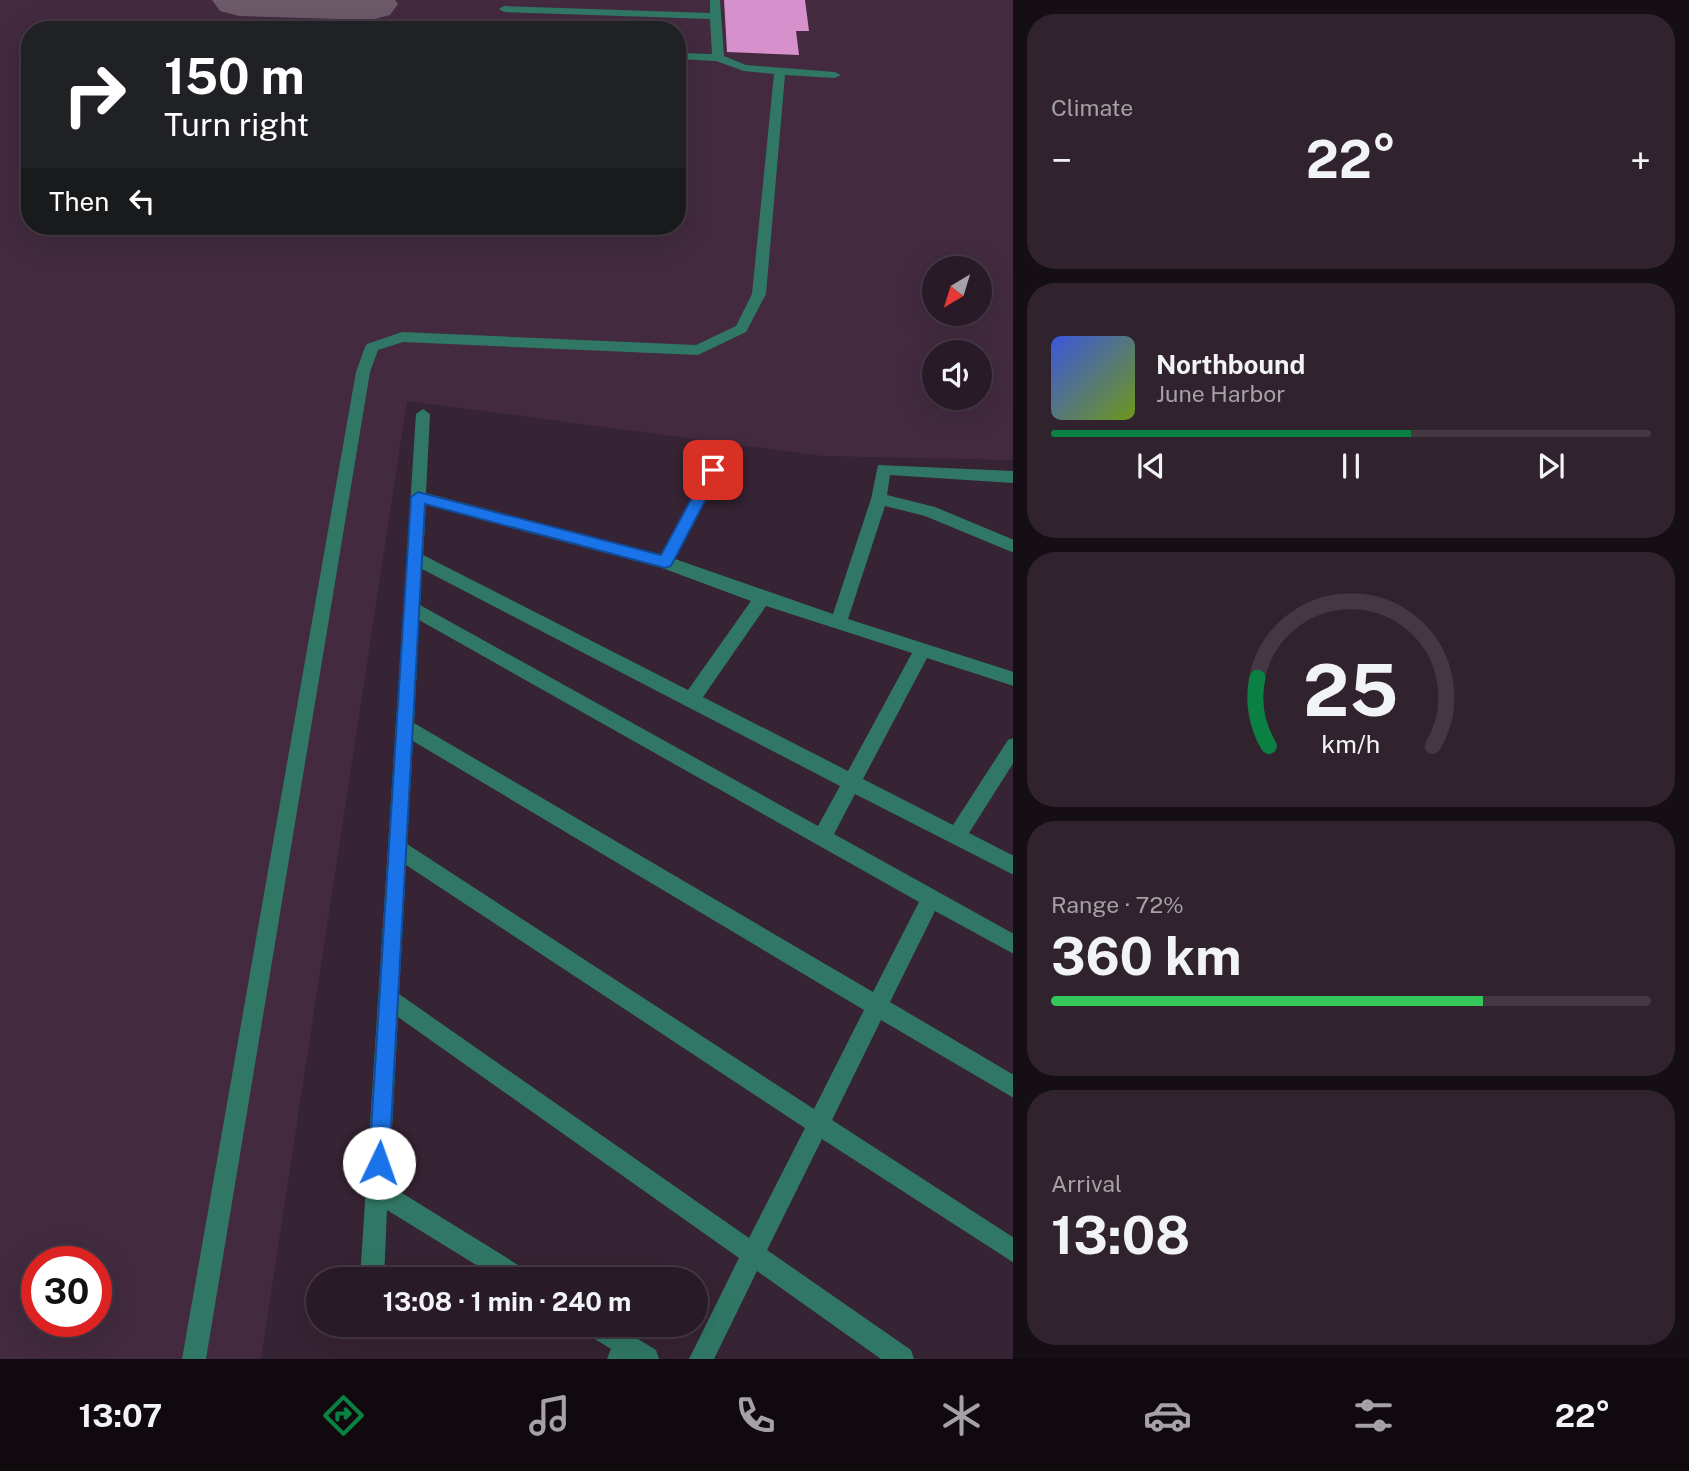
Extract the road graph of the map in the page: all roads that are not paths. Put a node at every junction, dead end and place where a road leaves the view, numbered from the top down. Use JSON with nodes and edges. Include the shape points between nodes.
{"nodes":[{"id":1,"x":715,"y":0,"type":"edge"},
{"id":2,"x":504,"y":9,"type":"dead end"},
{"id":3,"x":715,"y":16,"type":"junction"},
{"id":4,"x":686,"y":56,"type":"edge"},
{"id":5,"x":718,"y":58,"type":"junction"},
{"id":6,"x":780,"y":71,"type":"junction"},
{"id":7,"x":835,"y":75,"type":"dead end"},
{"id":8,"x":423,"y":414,"type":"dead end"},
{"id":9,"x":726,"y":447,"type":"dead end"},
{"id":10,"x":1013,"y":477,"type":"edge"},
{"id":11,"x":418,"y":497,"type":"junction"},
{"id":12,"x":879,"y":499,"type":"junction"},
{"id":13,"x":1013,"y":547,"type":"edge"},
{"id":14,"x":415,"y":558,"type":"junction"},
{"id":15,"x":665,"y":562,"type":"junction"},
{"id":16,"x":762,"y":598,"type":"junction"},
{"id":17,"x":412,"y":608,"type":"junction"},
{"id":18,"x":839,"y":622,"type":"junction"},
{"id":19,"x":923,"y":650,"type":"junction"},
{"id":20,"x":1013,"y":679,"type":"edge"},
{"id":21,"x":691,"y":700,"type":"junction"},
{"id":22,"x":405,"y":727,"type":"junction"},
{"id":23,"x":1013,"y":746,"type":"edge"},
{"id":24,"x":851,"y":784,"type":"junction"},
{"id":25,"x":957,"y":835,"type":"junction"},
{"id":26,"x":822,"y":837,"type":"junction"},
{"id":27,"x":397,"y":848,"type":"junction"},
{"id":28,"x":1013,"y":866,"type":"edge"},
{"id":29,"x":931,"y":898,"type":"junction"},
{"id":30,"x":1013,"y":945,"type":"edge"},
{"id":31,"x":388,"y":998,"type":"junction"},
{"id":32,"x":878,"y":1006,"type":"junction"},
{"id":33,"x":1013,"y":1087,"type":"edge"},
{"id":34,"x":818,"y":1126,"type":"junction"},
{"id":35,"x":377,"y":1191,"type":"junction"},
{"id":36,"x":1013,"y":1252,"type":"edge"},
{"id":37,"x":754,"y":1255,"type":"junction"},
{"id":38,"x":373,"y":1267,"type":"edge"},
{"id":39,"x":500,"y":1267,"type":"edge"},
{"id":40,"x":606,"y":1337,"type":"edge"},
{"id":41,"x":622,"y":1352,"type":"edge"},
{"id":42,"x":194,"y":1359,"type":"edge"},
{"id":43,"x":648,"y":1359,"type":"edge"},
{"id":44,"x":701,"y":1359,"type":"edge"},
{"id":45,"x":902,"y":1359,"type":"edge"}],
"edges":[{"from":1,"to":3,"type":"street"},
{"from":2,"to":3,"type":"street"},
{"from":3,"to":5,"type":"street"},
{"from":4,"to":5,"type":"street"},
{"from":5,"to":6,"type":"street","via":[[744,68]]},
{"from":6,"to":7,"type":"street"},
{"from":6,"to":42,"type":"street","via":[[759,294],[741,330],[698,350],[402,337],[372,347],[363,372]]},
{"from":8,"to":11,"type":"street"},
{"from":9,"to":15,"type":"street"},
{"from":10,"to":12,"type":"street","via":[[883,469]]},
{"from":11,"to":14,"type":"street"},
{"from":11,"to":15,"type":"street"},
{"from":12,"to":13,"type":"street","via":[[929,511]]},
{"from":12,"to":18,"type":"street"},
{"from":14,"to":17,"type":"street"},
{"from":14,"to":21,"type":"street"},
{"from":15,"to":16,"type":"street"},
{"from":16,"to":18,"type":"street"},
{"from":16,"to":21,"type":"street"},
{"from":17,"to":22,"type":"street"},
{"from":17,"to":26,"type":"street"},
{"from":18,"to":19,"type":"street"},
{"from":19,"to":20,"type":"street"},
{"from":19,"to":24,"type":"street"},
{"from":21,"to":24,"type":"street"},
{"from":22,"to":27,"type":"street"},
{"from":22,"to":32,"type":"street"},
{"from":23,"to":25,"type":"street"},
{"from":24,"to":25,"type":"street"},
{"from":24,"to":26,"type":"street"},
{"from":25,"to":28,"type":"street"},
{"from":26,"to":29,"type":"street"},
{"from":27,"to":31,"type":"street"},
{"from":27,"to":34,"type":"street"},
{"from":29,"to":30,"type":"street"},
{"from":29,"to":32,"type":"street"},
{"from":31,"to":35,"type":"street"},
{"from":31,"to":37,"type":"street"},
{"from":32,"to":33,"type":"street"},
{"from":32,"to":34,"type":"street"},
{"from":34,"to":36,"type":"street"},
{"from":34,"to":37,"type":"street"},
{"from":35,"to":38,"type":"street"},
{"from":35,"to":39,"type":"street"},
{"from":37,"to":44,"type":"street"},
{"from":37,"to":45,"type":"street"},
{"from":40,"to":41,"type":"street"},
{"from":41,"to":43,"type":"street"}]}
